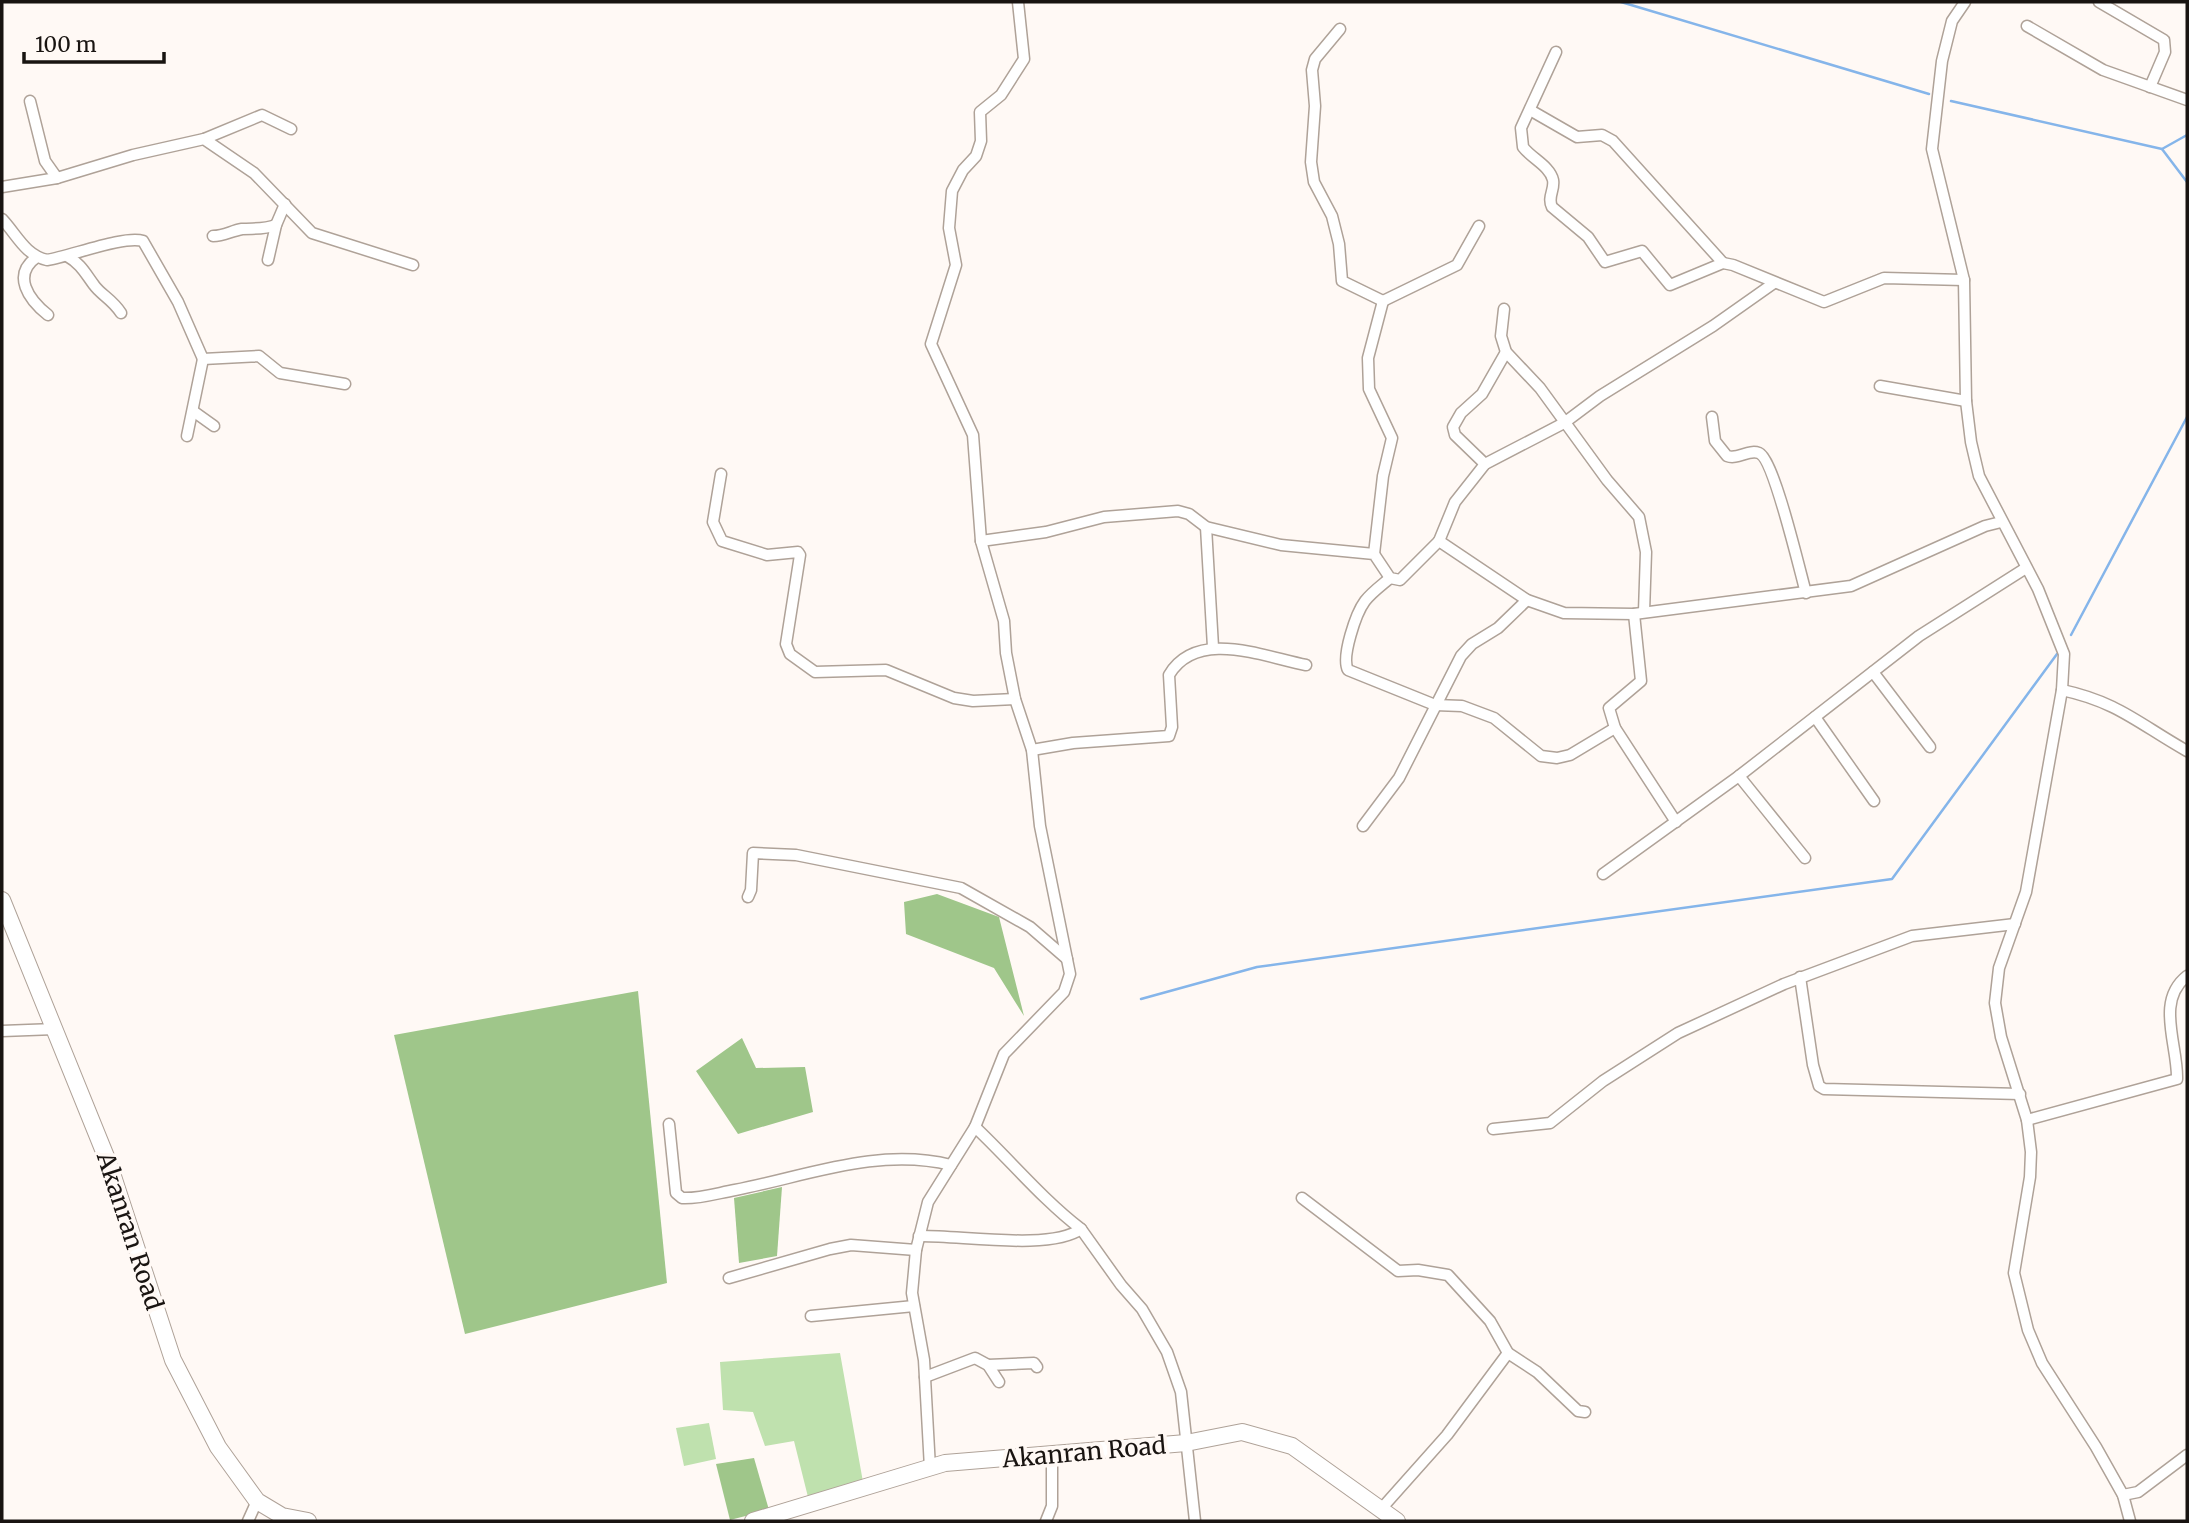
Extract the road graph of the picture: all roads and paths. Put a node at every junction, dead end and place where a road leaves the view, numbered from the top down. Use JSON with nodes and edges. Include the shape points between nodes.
{"nodes":[{"id":1,"x":1018,"y":2,"type":"edge"},
{"id":2,"x":1965,"y":2,"type":"edge"},
{"id":3,"x":2099,"y":2,"type":"edge"},
{"id":4,"x":2027,"y":26,"type":"dead end"},
{"id":5,"x":1340,"y":29,"type":"dead end"},
{"id":6,"x":1556,"y":52,"type":"dead end"},
{"id":7,"x":2150,"y":87,"type":"junction"},
{"id":8,"x":2187,"y":100,"type":"edge"},
{"id":9,"x":30,"y":101,"type":"dead end"},
{"id":10,"x":1530,"y":110,"type":"junction"},
{"id":11,"x":291,"y":129,"type":"dead end"},
{"id":12,"x":204,"y":139,"type":"junction"},
{"id":13,"x":57,"y":178,"type":"junction"},
{"id":14,"x":2,"y":187,"type":"edge"},
{"id":15,"x":285,"y":204,"type":"junction"},
{"id":16,"x":2,"y":219,"type":"edge"},
{"id":17,"x":275,"y":225,"type":"junction"},
{"id":18,"x":1479,"y":226,"type":"dead end"},
{"id":19,"x":214,"y":236,"type":"dead end"},
{"id":20,"x":67,"y":256,"type":"junction"},
{"id":21,"x":37,"y":257,"type":"junction"},
{"id":22,"x":268,"y":260,"type":"dead end"},
{"id":23,"x":1723,"y":264,"type":"junction"},
{"id":24,"x":413,"y":265,"type":"dead end"},
{"id":25,"x":1964,"y":280,"type":"junction"},
{"id":26,"x":1774,"y":283,"type":"junction"},
{"id":27,"x":1383,"y":301,"type":"junction"},
{"id":28,"x":1504,"y":309,"type":"dead end"},
{"id":29,"x":121,"y":313,"type":"dead end"},
{"id":30,"x":48,"y":315,"type":"dead end"},
{"id":31,"x":1506,"y":352,"type":"junction"},
{"id":32,"x":203,"y":359,"type":"junction"},
{"id":33,"x":345,"y":384,"type":"dead end"},
{"id":34,"x":1880,"y":386,"type":"dead end"},
{"id":35,"x":1966,"y":401,"type":"junction"},
{"id":36,"x":193,"y":411,"type":"junction"},
{"id":37,"x":1712,"y":417,"type":"dead end"},
{"id":38,"x":1564,"y":423,"type":"junction"},
{"id":39,"x":214,"y":426,"type":"dead end"},
{"id":40,"x":187,"y":436,"type":"dead end"},
{"id":41,"x":1485,"y":464,"type":"junction"},
{"id":42,"x":721,"y":474,"type":"dead end"},
{"id":43,"x":2001,"y":522,"type":"junction"},
{"id":44,"x":1206,"y":527,"type":"junction"},
{"id":45,"x":981,"y":541,"type":"junction"},
{"id":46,"x":1439,"y":541,"type":"junction"},
{"id":47,"x":1374,"y":554,"type":"junction"},
{"id":48,"x":2026,"y":568,"type":"junction"},
{"id":49,"x":1390,"y":578,"type":"junction"},
{"id":50,"x":1806,"y":593,"type":"junction"},
{"id":51,"x":1527,"y":600,"type":"junction"},
{"id":52,"x":1639,"y":613,"type":"junction"},
{"id":53,"x":1213,"y":647,"type":"junction"},
{"id":54,"x":1306,"y":665,"type":"dead end"},
{"id":55,"x":1872,"y":672,"type":"junction"},
{"id":56,"x":2062,"y":690,"type":"junction"},
{"id":57,"x":1015,"y":699,"type":"junction"},
{"id":58,"x":1435,"y":705,"type":"junction"},
{"id":59,"x":1815,"y":717,"type":"junction"},
{"id":60,"x":1615,"y":728,"type":"junction"},
{"id":61,"x":1930,"y":747,"type":"dead end"},
{"id":62,"x":1032,"y":750,"type":"junction"},
{"id":63,"x":2187,"y":751,"type":"edge"},
{"id":64,"x":1740,"y":776,"type":"junction"},
{"id":65,"x":1874,"y":801,"type":"dead end"},
{"id":66,"x":1676,"y":822,"type":"junction"},
{"id":67,"x":1363,"y":826,"type":"dead end"},
{"id":68,"x":1805,"y":858,"type":"dead end"},
{"id":69,"x":1603,"y":874,"type":"dead end"},
{"id":70,"x":748,"y":897,"type":"dead end"},
{"id":71,"x":2,"y":900,"type":"edge"},
{"id":72,"x":2014,"y":924,"type":"junction"},
{"id":73,"x":1067,"y":959,"type":"junction"},
{"id":74,"x":2187,"y":976,"type":"edge"},
{"id":75,"x":1801,"y":977,"type":"junction"},
{"id":76,"x":55,"y":1029,"type":"junction"},
{"id":77,"x":2,"y":1031,"type":"edge"},
{"id":78,"x":2182,"y":1079,"type":"edge"},
{"id":79,"x":2020,"y":1094,"type":"junction"},
{"id":80,"x":2027,"y":1120,"type":"junction"},
{"id":81,"x":670,"y":1124,"type":"dead end"},
{"id":82,"x":975,"y":1127,"type":"junction"},
{"id":83,"x":1493,"y":1129,"type":"dead end"},
{"id":84,"x":951,"y":1165,"type":"junction"},
{"id":85,"x":1302,"y":1198,"type":"dead end"},
{"id":86,"x":1081,"y":1229,"type":"junction"},
{"id":87,"x":919,"y":1236,"type":"junction"},
{"id":88,"x":916,"y":1250,"type":"junction"},
{"id":89,"x":729,"y":1278,"type":"dead end"},
{"id":90,"x":915,"y":1306,"type":"junction"},
{"id":91,"x":811,"y":1316,"type":"dead end"},
{"id":92,"x":1508,"y":1353,"type":"junction"},
{"id":93,"x":988,"y":1365,"type":"junction"},
{"id":94,"x":1037,"y":1367,"type":"dead end"},
{"id":95,"x":925,"y":1377,"type":"junction"},
{"id":96,"x":999,"y":1382,"type":"dead end"},
{"id":97,"x":1585,"y":1412,"type":"dead end"},
{"id":98,"x":1186,"y":1443,"type":"junction"},
{"id":99,"x":2187,"y":1455,"type":"edge"},
{"id":100,"x":1052,"y":1456,"type":"junction"},
{"id":101,"x":930,"y":1468,"type":"junction"},
{"id":102,"x":2123,"y":1495,"type":"junction"},
{"id":103,"x":257,"y":1501,"type":"junction"},
{"id":104,"x":1381,"y":1508,"type":"junction"},
{"id":105,"x":248,"y":1521,"type":"edge"},
{"id":106,"x":308,"y":1521,"type":"edge"},
{"id":107,"x":753,"y":1521,"type":"edge"},
{"id":108,"x":1046,"y":1521,"type":"edge"},
{"id":109,"x":1195,"y":1521,"type":"edge"},
{"id":110,"x":1397,"y":1521,"type":"edge"},
{"id":111,"x":2130,"y":1521,"type":"edge"}],
"edges":[{"from":1,"to":45,"type":"street","via":[[1024,59],[1002,95],[980,113],[981,141],[976,156],[952,191],[949,228],[956,265],[931,344],[973,435]]},
{"from":2,"to":25,"type":"street","via":[[1952,21],[1942,61],[1932,149]]},
{"from":3,"to":7,"type":"street","via":[[2164,40],[2165,52]]},
{"from":4,"to":7,"type":"street","via":[[2103,70]]},
{"from":5,"to":27,"type":"street","via":[[1315,58],[1312,70],[1313,172],[1339,244],[1342,281]]},
{"from":6,"to":10,"type":"street"},
{"from":7,"to":8,"type":"street"},
{"from":9,"to":13,"type":"street","via":[[45,161]]},
{"from":10,"to":23,"type":"street","via":[[1577,137],[1602,135],[1613,141]]},
{"from":10,"to":23,"type":"street","via":[[1521,128],[1523,147],[1553,180],[1552,207],[1588,237],[1602,260],[1642,251],[1670,285]]},
{"from":11,"to":12,"type":"street","via":[[262,115]]},
{"from":12,"to":13,"type":"street"},
{"from":12,"to":15,"type":"street","via":[[254,173]]},
{"from":13,"to":14,"type":"street"},
{"from":15,"to":17,"type":"street"},
{"from":15,"to":24,"type":"street","via":[[312,233]]},
{"from":16,"to":21,"type":"street"},
{"from":17,"to":19,"type":"street"},
{"from":17,"to":22,"type":"street"},
{"from":18,"to":27,"type":"street","via":[[1457,265]]},
{"from":20,"to":21,"type":"street"},
{"from":20,"to":29,"type":"street","via":[[79,263],[96,289]]},
{"from":20,"to":32,"type":"street","via":[[121,241],[143,241],[178,302]]},
{"from":21,"to":30,"type":"street","via":[[24,270],[22,280]]},
{"from":23,"to":26,"type":"street"},
{"from":25,"to":26,"type":"street","via":[[1884,278],[1824,302]]},
{"from":25,"to":35,"type":"street"},
{"from":26,"to":38,"type":"street"},
{"from":27,"to":47,"type":"street","via":[[1368,358],[1369,389],[1392,438]]},
{"from":28,"to":31,"type":"street","via":[[1501,336]]},
{"from":31,"to":38,"type":"street","via":[[1540,388]]},
{"from":31,"to":41,"type":"street","via":[[1482,394],[1453,427],[1455,435]]},
{"from":32,"to":33,"type":"street","via":[[259,356],[280,373]]},
{"from":32,"to":36,"type":"street"},
{"from":34,"to":35,"type":"street"},
{"from":35,"to":43,"type":"street","via":[[1979,476]]},
{"from":36,"to":39,"type":"street"},
{"from":36,"to":40,"type":"street"},
{"from":37,"to":50,"type":"street","via":[[1715,441],[1727,456],[1756,452],[1764,457],[1784,505]]},
{"from":38,"to":41,"type":"street"},
{"from":38,"to":52,"type":"street","via":[[1639,517],[1646,552]]},
{"from":41,"to":46,"type":"street","via":[[1455,502]]},
{"from":42,"to":57,"type":"street","via":[[713,522],[722,541],[767,555],[800,555],[786,644],[801,664],[820,673],[886,670],[973,702]]},
{"from":43,"to":48,"type":"street"},
{"from":43,"to":50,"type":"street","via":[[1851,586]]},
{"from":44,"to":45,"type":"street","via":[[1178,511],[1104,517],[1046,532]]},
{"from":44,"to":47,"type":"street","via":[[1281,545]]},
{"from":44,"to":53,"type":"street"},
{"from":45,"to":57,"type":"street","via":[[1004,621]]},
{"from":46,"to":49,"type":"street","via":[[1405,578]]},
{"from":46,"to":51,"type":"street"},
{"from":47,"to":49,"type":"street"},
{"from":48,"to":55,"type":"street","via":[[1919,636]]},
{"from":48,"to":56,"type":"street","via":[[2063,645]]},
{"from":49,"to":58,"type":"street","via":[[1366,599],[1357,614],[1346,667]]},
{"from":50,"to":52,"type":"street"},
{"from":51,"to":52,"type":"street","via":[[1564,613]]},
{"from":51,"to":58,"type":"street","via":[[1461,656]]},
{"from":52,"to":60,"type":"street","via":[[1641,681],[1611,702]]},
{"from":53,"to":54,"type":"street"},
{"from":53,"to":62,"type":"street","via":[[1195,652],[1169,675],[1169,736]]},
{"from":55,"to":59,"type":"street"},
{"from":55,"to":61,"type":"street"},
{"from":56,"to":63,"type":"street","via":[[2125,710]]},
{"from":56,"to":72,"type":"street","via":[[2026,892]]},
{"from":57,"to":62,"type":"street"},
{"from":58,"to":60,"type":"street","via":[[1462,706],[1494,718],[1541,755],[1557,758]]},
{"from":58,"to":67,"type":"street","via":[[1399,778]]},
{"from":59,"to":64,"type":"street"},
{"from":59,"to":65,"type":"street"},
{"from":60,"to":66,"type":"street"},
{"from":62,"to":73,"type":"street","via":[[1040,826]]},
{"from":64,"to":66,"type":"street"},
{"from":64,"to":68,"type":"street"},
{"from":66,"to":69,"type":"street"},
{"from":70,"to":73,"type":"street","via":[[754,853],[855,865],[961,888],[1030,927]]},
{"from":71,"to":76,"type":"main road","name":"Akanran Road"},
{"from":72,"to":75,"type":"street","via":[[1912,936]]},
{"from":72,"to":79,"type":"street","via":[[1999,968],[1995,1003]]},
{"from":73,"to":82,"type":"street","via":[[1070,974],[1065,992],[1004,1054]]},
{"from":74,"to":78,"type":"street","via":[[2169,1004]]},
{"from":75,"to":79,"type":"street","via":[[1819,1086]]},
{"from":75,"to":83,"type":"street","via":[[1678,1033],[1603,1081],[1550,1123]]},
{"from":76,"to":77,"type":"street"},
{"from":76,"to":103,"type":"main road","name":"Akanran Road","via":[[109,1164],[173,1360],[218,1447]]},
{"from":78,"to":80,"type":"street"},
{"from":79,"to":80,"type":"street"},
{"from":80,"to":102,"type":"street","via":[[2030,1177],[2014,1258],[2016,1288],[2042,1363]]},
{"from":81,"to":84,"type":"street","via":[[676,1193],[682,1198],[837,1165],[930,1160]]},
{"from":82,"to":84,"type":"street"},
{"from":82,"to":86,"type":"street","via":[[1051,1206]]},
{"from":84,"to":87,"type":"street","via":[[928,1202]]},
{"from":85,"to":92,"type":"street","via":[[1398,1271],[1448,1275],[1490,1321]]},
{"from":86,"to":87,"type":"street","via":[[1060,1239],[1037,1242]]},
{"from":86,"to":98,"type":"street","via":[[1142,1309],[1167,1352],[1181,1392]]},
{"from":87,"to":88,"type":"street"},
{"from":88,"to":89,"type":"street","via":[[851,1245]]},
{"from":88,"to":90,"type":"street"},
{"from":90,"to":91,"type":"street"},
{"from":90,"to":95,"type":"street"},
{"from":92,"to":97,"type":"street"},
{"from":92,"to":104,"type":"street","via":[[1447,1435]]},
{"from":93,"to":94,"type":"street","via":[[1034,1363]]},
{"from":93,"to":95,"type":"street","via":[[975,1358]]},
{"from":93,"to":96,"type":"street"},
{"from":95,"to":101,"type":"street"},
{"from":98,"to":100,"type":"main road","name":"Akanran Road"},
{"from":98,"to":104,"type":"main road","name":"Akanran Road","via":[[1242,1433],[1292,1447]]},
{"from":98,"to":109,"type":"street"},
{"from":99,"to":102,"type":"street","via":[[2138,1492]]},
{"from":100,"to":101,"type":"main road","name":"Akanran Road"},
{"from":100,"to":108,"type":"street","via":[[1052,1506]]},
{"from":101,"to":107,"type":"main road","name":"Akanran Road"},
{"from":102,"to":111,"type":"street"},
{"from":103,"to":105,"type":"street"},
{"from":103,"to":106,"type":"main road","name":"Akanran Road","via":[[282,1516]]},
{"from":104,"to":110,"type":"main road","name":"Akanran Road"}]}
